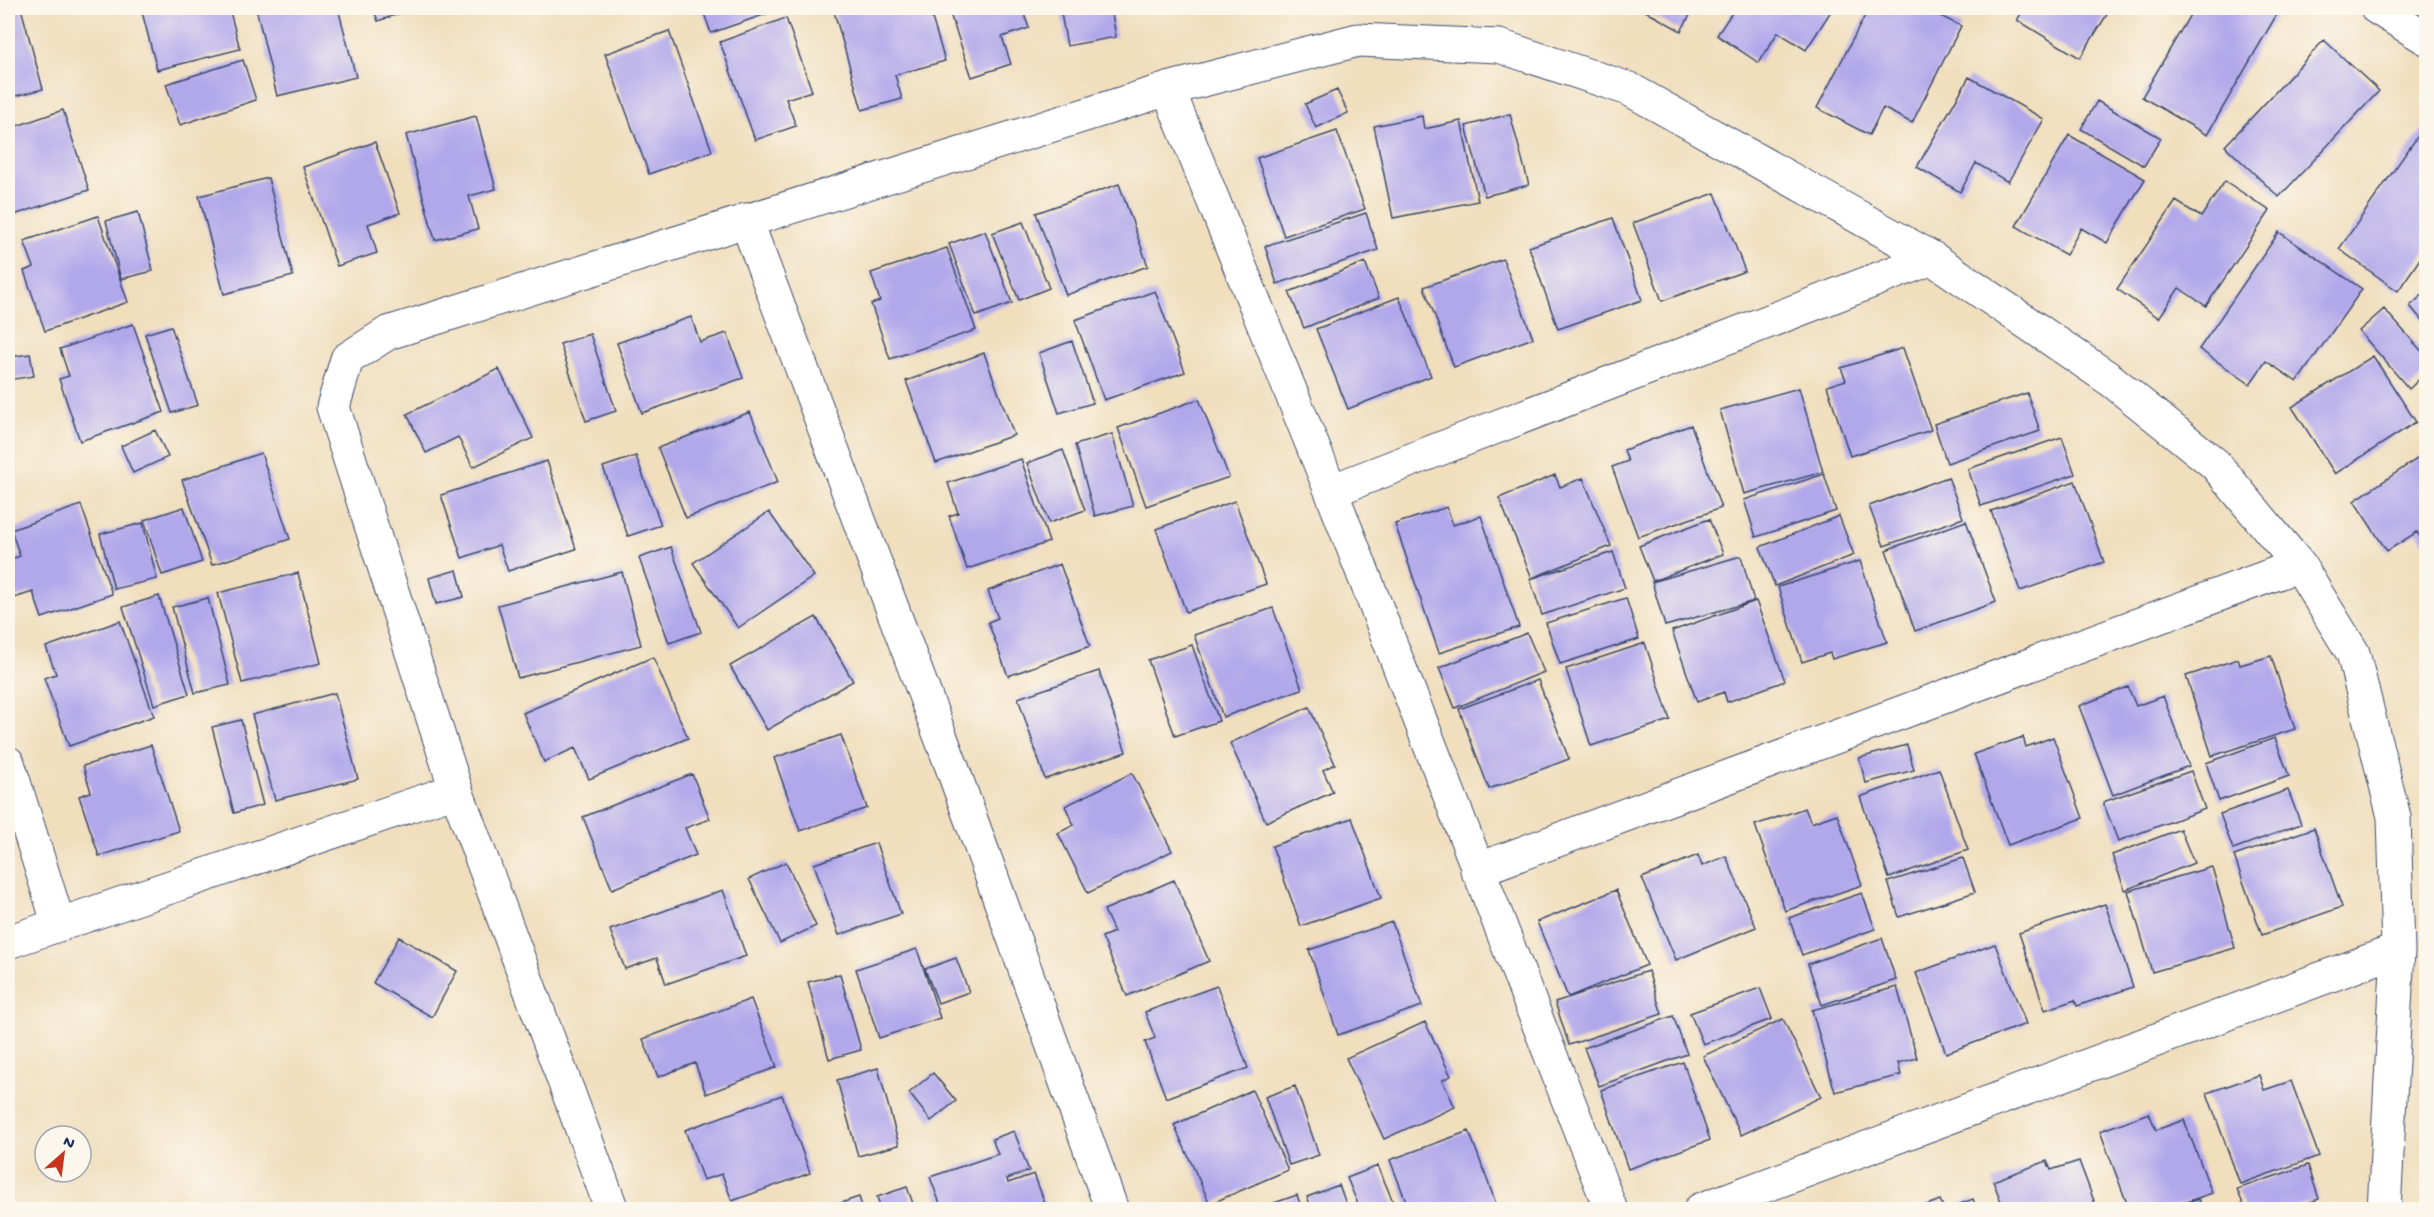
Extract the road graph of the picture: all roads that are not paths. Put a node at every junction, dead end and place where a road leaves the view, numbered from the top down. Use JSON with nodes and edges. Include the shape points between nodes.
{"nodes":[{"id":1,"x":2377,"y":8,"type":"edge"},
{"id":2,"x":2427,"y":38,"type":"edge"},
{"id":3,"x":1168,"y":89,"type":"junction"},
{"id":4,"x":747,"y":220,"type":"junction"},
{"id":5,"x":1932,"y":258,"type":"junction"},
{"id":6,"x":1331,"y":491,"type":"junction"},
{"id":7,"x":2300,"y":565,"type":"junction"},
{"id":8,"x":8,"y":764,"type":"edge"},
{"id":9,"x":456,"y":790,"type":"junction"},
{"id":10,"x":1477,"y":870,"type":"junction"},
{"id":11,"x":59,"y":925,"type":"junction"},
{"id":12,"x":8,"y":942,"type":"edge"},
{"id":13,"x":2398,"y":950,"type":"junction"},
{"id":14,"x":612,"y":1209,"type":"edge"},
{"id":15,"x":1112,"y":1209,"type":"edge"},
{"id":16,"x":1611,"y":1209,"type":"edge"},
{"id":17,"x":1700,"y":1209,"type":"edge"},
{"id":18,"x":2385,"y":1209,"type":"edge"}],
"edges":[{"from":1,"to":2,"type":"street"},
{"from":3,"to":4,"type":"street"},
{"from":3,"to":5,"type":"street","via":[[1358,40],[1499,46],[1629,88]]},
{"from":3,"to":6,"type":"street"},
{"from":4,"to":9,"type":"street","via":[[388,333],[347,359],[333,407]]},
{"from":4,"to":15,"type":"street"},
{"from":5,"to":6,"type":"street"},
{"from":5,"to":7,"type":"street","via":[[2111,380],[2215,464]]},
{"from":6,"to":10,"type":"street"},
{"from":7,"to":10,"type":"street"},
{"from":7,"to":13,"type":"street","via":[[2356,664],[2394,817]]},
{"from":8,"to":11,"type":"street"},
{"from":9,"to":11,"type":"street"},
{"from":9,"to":14,"type":"street"},
{"from":10,"to":16,"type":"street"},
{"from":11,"to":12,"type":"street"},
{"from":13,"to":17,"type":"street"},
{"from":13,"to":18,"type":"street"}]}
